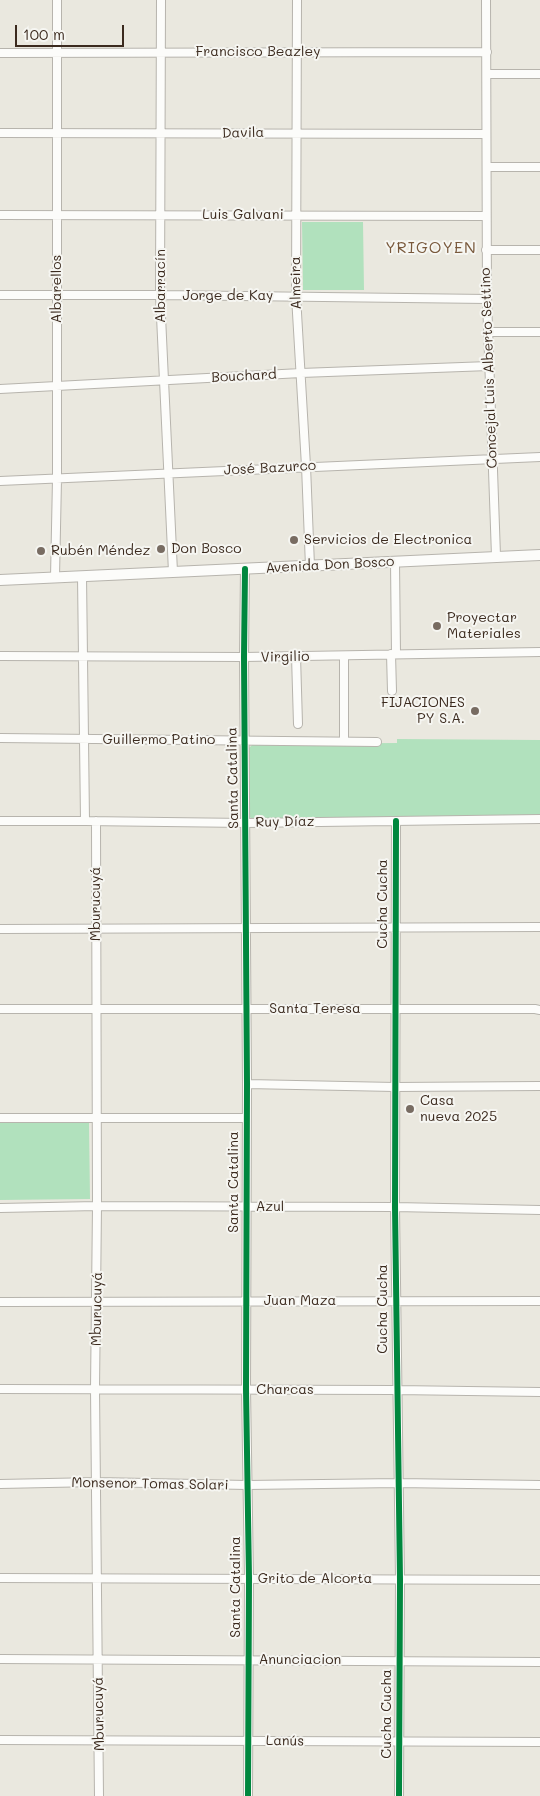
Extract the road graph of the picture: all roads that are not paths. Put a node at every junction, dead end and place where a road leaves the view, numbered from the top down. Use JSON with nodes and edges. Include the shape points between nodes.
{"nodes":[{"id":1,"x":57,"y":0,"type":"edge"},
{"id":2,"x":161,"y":0,"type":"edge"},
{"id":3,"x":297,"y":0,"type":"edge"},
{"id":4,"x":486,"y":0,"type":"edge"},
{"id":5,"x":0,"y":52,"type":"edge"},
{"id":6,"x":161,"y":52,"type":"junction"},
{"id":7,"x":296,"y":52,"type":"junction"},
{"id":8,"x":487,"y":52,"type":"junction"},
{"id":9,"x":58,"y":53,"type":"junction"},
{"id":10,"x":487,"y":74,"type":"junction"},
{"id":11,"x":540,"y":74,"type":"edge"},
{"id":12,"x":0,"y":133,"type":"edge"},
{"id":13,"x":57,"y":133,"type":"junction"},
{"id":14,"x":296,"y":133,"type":"junction"},
{"id":15,"x":161,"y":134,"type":"junction"},
{"id":16,"x":486,"y":134,"type":"junction"},
{"id":17,"x":487,"y":167,"type":"junction"},
{"id":18,"x":540,"y":167,"type":"edge"},
{"id":19,"x":0,"y":215,"type":"edge"},
{"id":20,"x":57,"y":215,"type":"junction"},
{"id":21,"x":161,"y":215,"type":"junction"},
{"id":22,"x":295,"y":215,"type":"junction"},
{"id":23,"x":486,"y":216,"type":"junction"},
{"id":24,"x":486,"y":250,"type":"junction"},
{"id":25,"x":540,"y":250,"type":"edge"},
{"id":26,"x":160,"y":295,"type":"junction"},
{"id":27,"x":0,"y":296,"type":"edge"},
{"id":28,"x":57,"y":296,"type":"junction"},
{"id":29,"x":296,"y":296,"type":"junction"},
{"id":30,"x":487,"y":298,"type":"junction"},
{"id":31,"x":488,"y":332,"type":"junction"},
{"id":32,"x":540,"y":332,"type":"edge"},
{"id":33,"x":489,"y":366,"type":"junction"},
{"id":34,"x":301,"y":373,"type":"junction"},
{"id":35,"x":163,"y":381,"type":"junction"},
{"id":36,"x":57,"y":386,"type":"junction"},
{"id":37,"x":0,"y":389,"type":"edge"},
{"id":38,"x":540,"y":457,"type":"edge"},
{"id":39,"x":492,"y":458,"type":"junction"},
{"id":40,"x":306,"y":466,"type":"junction"},
{"id":41,"x":168,"y":474,"type":"junction"},
{"id":42,"x":57,"y":479,"type":"junction"},
{"id":43,"x":0,"y":481,"type":"edge"},
{"id":44,"x":540,"y":555,"type":"edge"},
{"id":45,"x":496,"y":556,"type":"junction"},
{"id":46,"x":395,"y":562,"type":"junction"},
{"id":47,"x":310,"y":566,"type":"junction"},
{"id":48,"x":245,"y":569,"type":"junction"},
{"id":49,"x":173,"y":572,"type":"junction"},
{"id":50,"x":82,"y":576,"type":"junction"},
{"id":51,"x":55,"y":578,"type":"junction"},
{"id":52,"x":0,"y":580,"type":"edge"},
{"id":53,"x":540,"y":652,"type":"edge"},
{"id":54,"x":394,"y":654,"type":"junction"},
{"id":55,"x":0,"y":656,"type":"edge"},
{"id":56,"x":296,"y":656,"type":"junction"},
{"id":57,"x":344,"y":656,"type":"junction"},
{"id":58,"x":83,"y":658,"type":"junction"},
{"id":59,"x":244,"y":658,"type":"junction"},
{"id":60,"x":392,"y":691,"type":"dead end"},
{"id":61,"x":298,"y":724,"type":"dead end"},
{"id":62,"x":0,"y":738,"type":"edge"},
{"id":63,"x":85,"y":740,"type":"junction"},
{"id":64,"x":244,"y":741,"type":"junction"},
{"id":65,"x":344,"y":741,"type":"junction"},
{"id":66,"x":377,"y":742,"type":"dead end"},
{"id":67,"x":540,"y":819,"type":"edge"},
{"id":68,"x":85,"y":820,"type":"junction"},
{"id":69,"x":0,"y":821,"type":"edge"},
{"id":70,"x":96,"y":821,"type":"junction"},
{"id":71,"x":396,"y":821,"type":"junction"},
{"id":72,"x":246,"y":823,"type":"junction"},
{"id":73,"x":396,"y":927,"type":"junction"},
{"id":74,"x":96,"y":928,"type":"junction"},
{"id":75,"x":246,"y":928,"type":"junction"},
{"id":76,"x":540,"y":928,"type":"edge"},
{"id":77,"x":0,"y":929,"type":"edge"},
{"id":78,"x":0,"y":1009,"type":"edge"},
{"id":79,"x":96,"y":1009,"type":"junction"},
{"id":80,"x":395,"y":1009,"type":"junction"},
{"id":81,"x":246,"y":1010,"type":"junction"},
{"id":82,"x":540,"y":1010,"type":"edge"},
{"id":83,"x":247,"y":1084,"type":"junction"},
{"id":84,"x":395,"y":1086,"type":"junction"},
{"id":85,"x":540,"y":1086,"type":"edge"},
{"id":86,"x":0,"y":1118,"type":"edge"},
{"id":87,"x":97,"y":1118,"type":"junction"},
{"id":88,"x":246,"y":1118,"type":"junction"},
{"id":89,"x":97,"y":1206,"type":"junction"},
{"id":90,"x":395,"y":1207,"type":"junction"},
{"id":91,"x":0,"y":1208,"type":"edge"},
{"id":92,"x":246,"y":1208,"type":"junction"},
{"id":93,"x":540,"y":1210,"type":"edge"},
{"id":94,"x":97,"y":1301,"type":"junction"},
{"id":95,"x":247,"y":1301,"type":"junction"},
{"id":96,"x":395,"y":1301,"type":"junction"},
{"id":97,"x":540,"y":1301,"type":"edge"},
{"id":98,"x":0,"y":1302,"type":"edge"},
{"id":99,"x":0,"y":1389,"type":"edge"},
{"id":100,"x":95,"y":1389,"type":"junction"},
{"id":101,"x":246,"y":1389,"type":"junction"},
{"id":102,"x":396,"y":1390,"type":"junction"},
{"id":103,"x":540,"y":1392,"type":"edge"},
{"id":104,"x":97,"y":1482,"type":"junction"},
{"id":105,"x":398,"y":1483,"type":"junction"},
{"id":106,"x":0,"y":1484,"type":"edge"},
{"id":107,"x":247,"y":1485,"type":"junction"},
{"id":108,"x":540,"y":1485,"type":"edge"},
{"id":109,"x":98,"y":1577,"type":"junction"},
{"id":110,"x":0,"y":1578,"type":"edge"},
{"id":111,"x":249,"y":1578,"type":"junction"},
{"id":112,"x":400,"y":1579,"type":"junction"},
{"id":113,"x":540,"y":1580,"type":"edge"},
{"id":114,"x":0,"y":1659,"type":"edge"},
{"id":115,"x":98,"y":1659,"type":"junction"},
{"id":116,"x":248,"y":1660,"type":"junction"},
{"id":117,"x":399,"y":1660,"type":"junction"},
{"id":118,"x":540,"y":1662,"type":"edge"},
{"id":119,"x":0,"y":1740,"type":"edge"},
{"id":120,"x":99,"y":1740,"type":"junction"},
{"id":121,"x":248,"y":1740,"type":"junction"},
{"id":122,"x":399,"y":1742,"type":"junction"},
{"id":123,"x":540,"y":1742,"type":"edge"},
{"id":124,"x":99,"y":1796,"type":"edge"},
{"id":125,"x":248,"y":1796,"type":"edge"},
{"id":126,"x":399,"y":1796,"type":"edge"}],
"edges":[{"from":1,"to":9,"type":"street","name":"Albarellos"},
{"from":2,"to":6,"type":"street","name":"Albarracín"},
{"from":3,"to":7,"type":"street","name":"Almeira"},
{"from":4,"to":8,"type":"street","name":"Concejal Luis Alberto Settino"},
{"from":5,"to":9,"type":"street","name":"Francisco Beazley"},
{"from":6,"to":7,"type":"street","name":"Francisco Beazley"},
{"from":6,"to":9,"type":"street","name":"Francisco Beazley"},
{"from":6,"to":15,"type":"street","name":"Albarracín"},
{"from":7,"to":8,"type":"street","name":"Francisco Beazley"},
{"from":7,"to":14,"type":"street","name":"Almeira"},
{"from":8,"to":10,"type":"street","name":"Concejal Luis Alberto Settino"},
{"from":9,"to":13,"type":"street","name":"Albarellos"},
{"from":10,"to":11,"type":"street"},
{"from":10,"to":16,"type":"street","name":"Concejal Luis Alberto Settino"},
{"from":12,"to":13,"type":"street","name":"Davila"},
{"from":13,"to":15,"type":"street","name":"Davila"},
{"from":13,"to":20,"type":"street","name":"Albarellos"},
{"from":14,"to":15,"type":"street","name":"Davila"},
{"from":14,"to":16,"type":"street","name":"Davila"},
{"from":14,"to":22,"type":"street","name":"Almeira"},
{"from":15,"to":21,"type":"street","name":"Albarracín"},
{"from":16,"to":17,"type":"street","name":"Concejal Luis Alberto Settino"},
{"from":17,"to":18,"type":"street"},
{"from":17,"to":23,"type":"street","name":"Concejal Luis Alberto Settino"},
{"from":19,"to":20,"type":"street","name":"Luis Galvani"},
{"from":20,"to":21,"type":"street","name":"Luis Galvani"},
{"from":20,"to":28,"type":"street","name":"Albarellos"},
{"from":21,"to":22,"type":"street","name":"Luis Galvani"},
{"from":21,"to":26,"type":"street","name":"Albarracín"},
{"from":22,"to":23,"type":"street","name":"Luis Galvani"},
{"from":22,"to":29,"type":"street","name":"Almeira"},
{"from":23,"to":24,"type":"street","name":"Concejal Luis Alberto Settino"},
{"from":24,"to":25,"type":"street"},
{"from":24,"to":30,"type":"street","name":"Concejal Luis Alberto Settino"},
{"from":26,"to":28,"type":"street","name":"Jorge de Kay"},
{"from":26,"to":29,"type":"street","name":"Jorge de Kay"},
{"from":26,"to":35,"type":"street","name":"Albarracín"},
{"from":27,"to":28,"type":"street","name":"Jorge de Kay"},
{"from":28,"to":36,"type":"street","name":"Albarellos"},
{"from":29,"to":30,"type":"street","name":"Jorge de Kay"},
{"from":29,"to":34,"type":"street","name":"Almeira"},
{"from":30,"to":31,"type":"street","name":"Concejal Luis Alberto Settino"},
{"from":31,"to":32,"type":"street"},
{"from":31,"to":33,"type":"street","name":"Concejal Luis Alberto Settino"},
{"from":33,"to":34,"type":"street","name":"Bouchard"},
{"from":33,"to":39,"type":"street","name":"Concejal Luis Alberto Settino"},
{"from":34,"to":35,"type":"street","name":"Bouchard"},
{"from":34,"to":40,"type":"street","name":"Almeira"},
{"from":35,"to":36,"type":"street","name":"Bouchard"},
{"from":35,"to":41,"type":"street","name":"Albarracín"},
{"from":36,"to":37,"type":"street","name":"Bouchard"},
{"from":36,"to":42,"type":"street","name":"Albarellos"},
{"from":38,"to":39,"type":"street","name":"José Bazurco"},
{"from":39,"to":40,"type":"street","name":"José Bazurco"},
{"from":39,"to":45,"type":"street","name":"Concejal Luis Alberto Settino"},
{"from":40,"to":41,"type":"street","name":"José Bazurco"},
{"from":40,"to":47,"type":"street","name":"Almeira"},
{"from":41,"to":42,"type":"street","name":"José Bazurco"},
{"from":41,"to":49,"type":"street","name":"Albarracín"},
{"from":42,"to":43,"type":"street","name":"José Bazurco"},
{"from":42,"to":51,"type":"street","name":"Albarellos"},
{"from":44,"to":45,"type":"main road","name":"Avenida Don Bosco"},
{"from":45,"to":46,"type":"main road","name":"Avenida Don Bosco"},
{"from":46,"to":47,"type":"main road","name":"Avenida Don Bosco"},
{"from":46,"to":54,"type":"street"},
{"from":47,"to":48,"type":"main road","name":"Avenida Don Bosco"},
{"from":48,"to":49,"type":"main road","name":"Avenida Don Bosco"},
{"from":48,"to":59,"type":"street","name":"Santa Catalina"},
{"from":49,"to":50,"type":"main road","name":"Avenida Don Bosco"},
{"from":50,"to":51,"type":"main road","name":"Avenida Don Bosco"},
{"from":50,"to":58,"type":"street"},
{"from":51,"to":52,"type":"main road","name":"Avenida Don Bosco"},
{"from":53,"to":54,"type":"street","name":"Virgilio"},
{"from":54,"to":57,"type":"street","name":"Virgilio"},
{"from":54,"to":60,"type":"street"},
{"from":55,"to":58,"type":"street","name":"Virgilio"},
{"from":56,"to":57,"type":"street","name":"Virgilio"},
{"from":56,"to":59,"type":"street","name":"Virgilio"},
{"from":56,"to":61,"type":"street"},
{"from":57,"to":65,"type":"street"},
{"from":58,"to":59,"type":"street","name":"Virgilio"},
{"from":58,"to":63,"type":"street"},
{"from":59,"to":64,"type":"street","name":"Santa Catalina"},
{"from":62,"to":63,"type":"street","name":"Guillermo Patino"},
{"from":63,"to":64,"type":"street","name":"Guillermo Patino"},
{"from":63,"to":68,"type":"street"},
{"from":64,"to":65,"type":"street","name":"Guillermo Patino"},
{"from":64,"to":72,"type":"street","name":"Santa Catalina"},
{"from":65,"to":66,"type":"street","name":"Guillermo Patino"},
{"from":67,"to":71,"type":"street","name":"Ruy Díaz"},
{"from":68,"to":69,"type":"street","name":"Ruy Díaz"},
{"from":68,"to":70,"type":"street","name":"Ruy Díaz"},
{"from":70,"to":72,"type":"street","name":"Ruy Díaz"},
{"from":70,"to":74,"type":"street","name":"Mburucuyá"},
{"from":71,"to":72,"type":"street","name":"Ruy Díaz"},
{"from":71,"to":73,"type":"street","name":"Cucha Cucha"},
{"from":72,"to":75,"type":"street","name":"Santa Catalina"},
{"from":73,"to":75,"type":"street"},
{"from":73,"to":76,"type":"street"},
{"from":73,"to":80,"type":"street","name":"Cucha Cucha"},
{"from":74,"to":75,"type":"street"},
{"from":74,"to":77,"type":"street"},
{"from":74,"to":79,"type":"street","name":"Mburucuyá"},
{"from":75,"to":81,"type":"street","name":"Santa Catalina"},
{"from":78,"to":79,"type":"street","name":"Santa Teresa"},
{"from":79,"to":81,"type":"street","name":"Santa Teresa"},
{"from":79,"to":87,"type":"street","name":"Mburucuyá"},
{"from":80,"to":81,"type":"street","name":"Santa Teresa"},
{"from":80,"to":82,"type":"street","name":"Santa Teresa"},
{"from":80,"to":84,"type":"street","name":"Cucha Cucha"},
{"from":81,"to":83,"type":"street","name":"Santa Catalina"},
{"from":83,"to":84,"type":"street"},
{"from":83,"to":88,"type":"street","name":"Santa Catalina"},
{"from":84,"to":85,"type":"street"},
{"from":84,"to":90,"type":"street","name":"Cucha Cucha"},
{"from":86,"to":87,"type":"street"},
{"from":87,"to":88,"type":"street"},
{"from":87,"to":89,"type":"street","name":"Mburucuyá"},
{"from":88,"to":92,"type":"street","name":"Santa Catalina"},
{"from":89,"to":91,"type":"street","name":"Azul"},
{"from":89,"to":92,"type":"street","name":"Azul"},
{"from":89,"to":94,"type":"street","name":"Mburucuyá"},
{"from":90,"to":92,"type":"street","name":"Azul"},
{"from":90,"to":93,"type":"street","name":"Azul"},
{"from":90,"to":96,"type":"street","name":"Cucha Cucha"},
{"from":92,"to":95,"type":"street","name":"Santa Catalina"},
{"from":94,"to":95,"type":"street","name":"Juan Maza"},
{"from":94,"to":98,"type":"street","name":"Juan Maza"},
{"from":94,"to":100,"type":"street","name":"Mburucuyá"},
{"from":95,"to":96,"type":"street","name":"Juan Maza"},
{"from":95,"to":101,"type":"street","name":"Santa Catalina"},
{"from":96,"to":97,"type":"street","name":"Juan Maza"},
{"from":96,"to":102,"type":"street","name":"Cucha Cucha"},
{"from":99,"to":100,"type":"street","name":"Charcas"},
{"from":100,"to":101,"type":"street","name":"Charcas"},
{"from":100,"to":104,"type":"street","name":"Mburucuyá"},
{"from":101,"to":102,"type":"street","name":"Charcas"},
{"from":101,"to":107,"type":"street","name":"Santa Catalina"},
{"from":102,"to":103,"type":"street","name":"Charcas"},
{"from":102,"to":105,"type":"street","name":"Cucha Cucha"},
{"from":104,"to":106,"type":"street","name":"Monsenor Tomas Solari"},
{"from":104,"to":107,"type":"street","name":"Monsenor Tomas Solari"},
{"from":104,"to":109,"type":"street","name":"Mburucuyá"},
{"from":105,"to":107,"type":"street","name":"Monsenor Tomas Solari"},
{"from":105,"to":108,"type":"street","name":"Monsenor Tomas Solari"},
{"from":105,"to":112,"type":"street","name":"Cucha Cucha"},
{"from":107,"to":111,"type":"street","name":"Santa Catalina"},
{"from":109,"to":110,"type":"street","name":"Grito de Alcorta"},
{"from":109,"to":111,"type":"street","name":"Grito de Alcorta"},
{"from":109,"to":115,"type":"street","name":"Mburucuyá"},
{"from":111,"to":112,"type":"street","name":"Grito de Alcorta"},
{"from":111,"to":116,"type":"street","name":"Santa Catalina"},
{"from":112,"to":113,"type":"street","name":"Grito de Alcorta"},
{"from":112,"to":117,"type":"street","name":"Cucha Cucha"},
{"from":114,"to":115,"type":"street","name":"Anunciacion"},
{"from":115,"to":116,"type":"street","name":"Anunciacion"},
{"from":115,"to":120,"type":"street","name":"Mburucuyá"},
{"from":116,"to":117,"type":"street","name":"Anunciacion"},
{"from":116,"to":121,"type":"street","name":"Santa Catalina"},
{"from":117,"to":118,"type":"street","name":"Anunciacion"},
{"from":117,"to":122,"type":"street","name":"Cucha Cucha"},
{"from":119,"to":120,"type":"street","name":"Lanús"},
{"from":120,"to":121,"type":"street","name":"Lanús"},
{"from":120,"to":124,"type":"street","name":"Mburucuyá"},
{"from":121,"to":122,"type":"street","name":"Lanús"},
{"from":121,"to":125,"type":"street","name":"Santa Catalina"},
{"from":122,"to":123,"type":"street","name":"Lanús"},
{"from":122,"to":126,"type":"street","name":"Cucha Cucha"}]}
